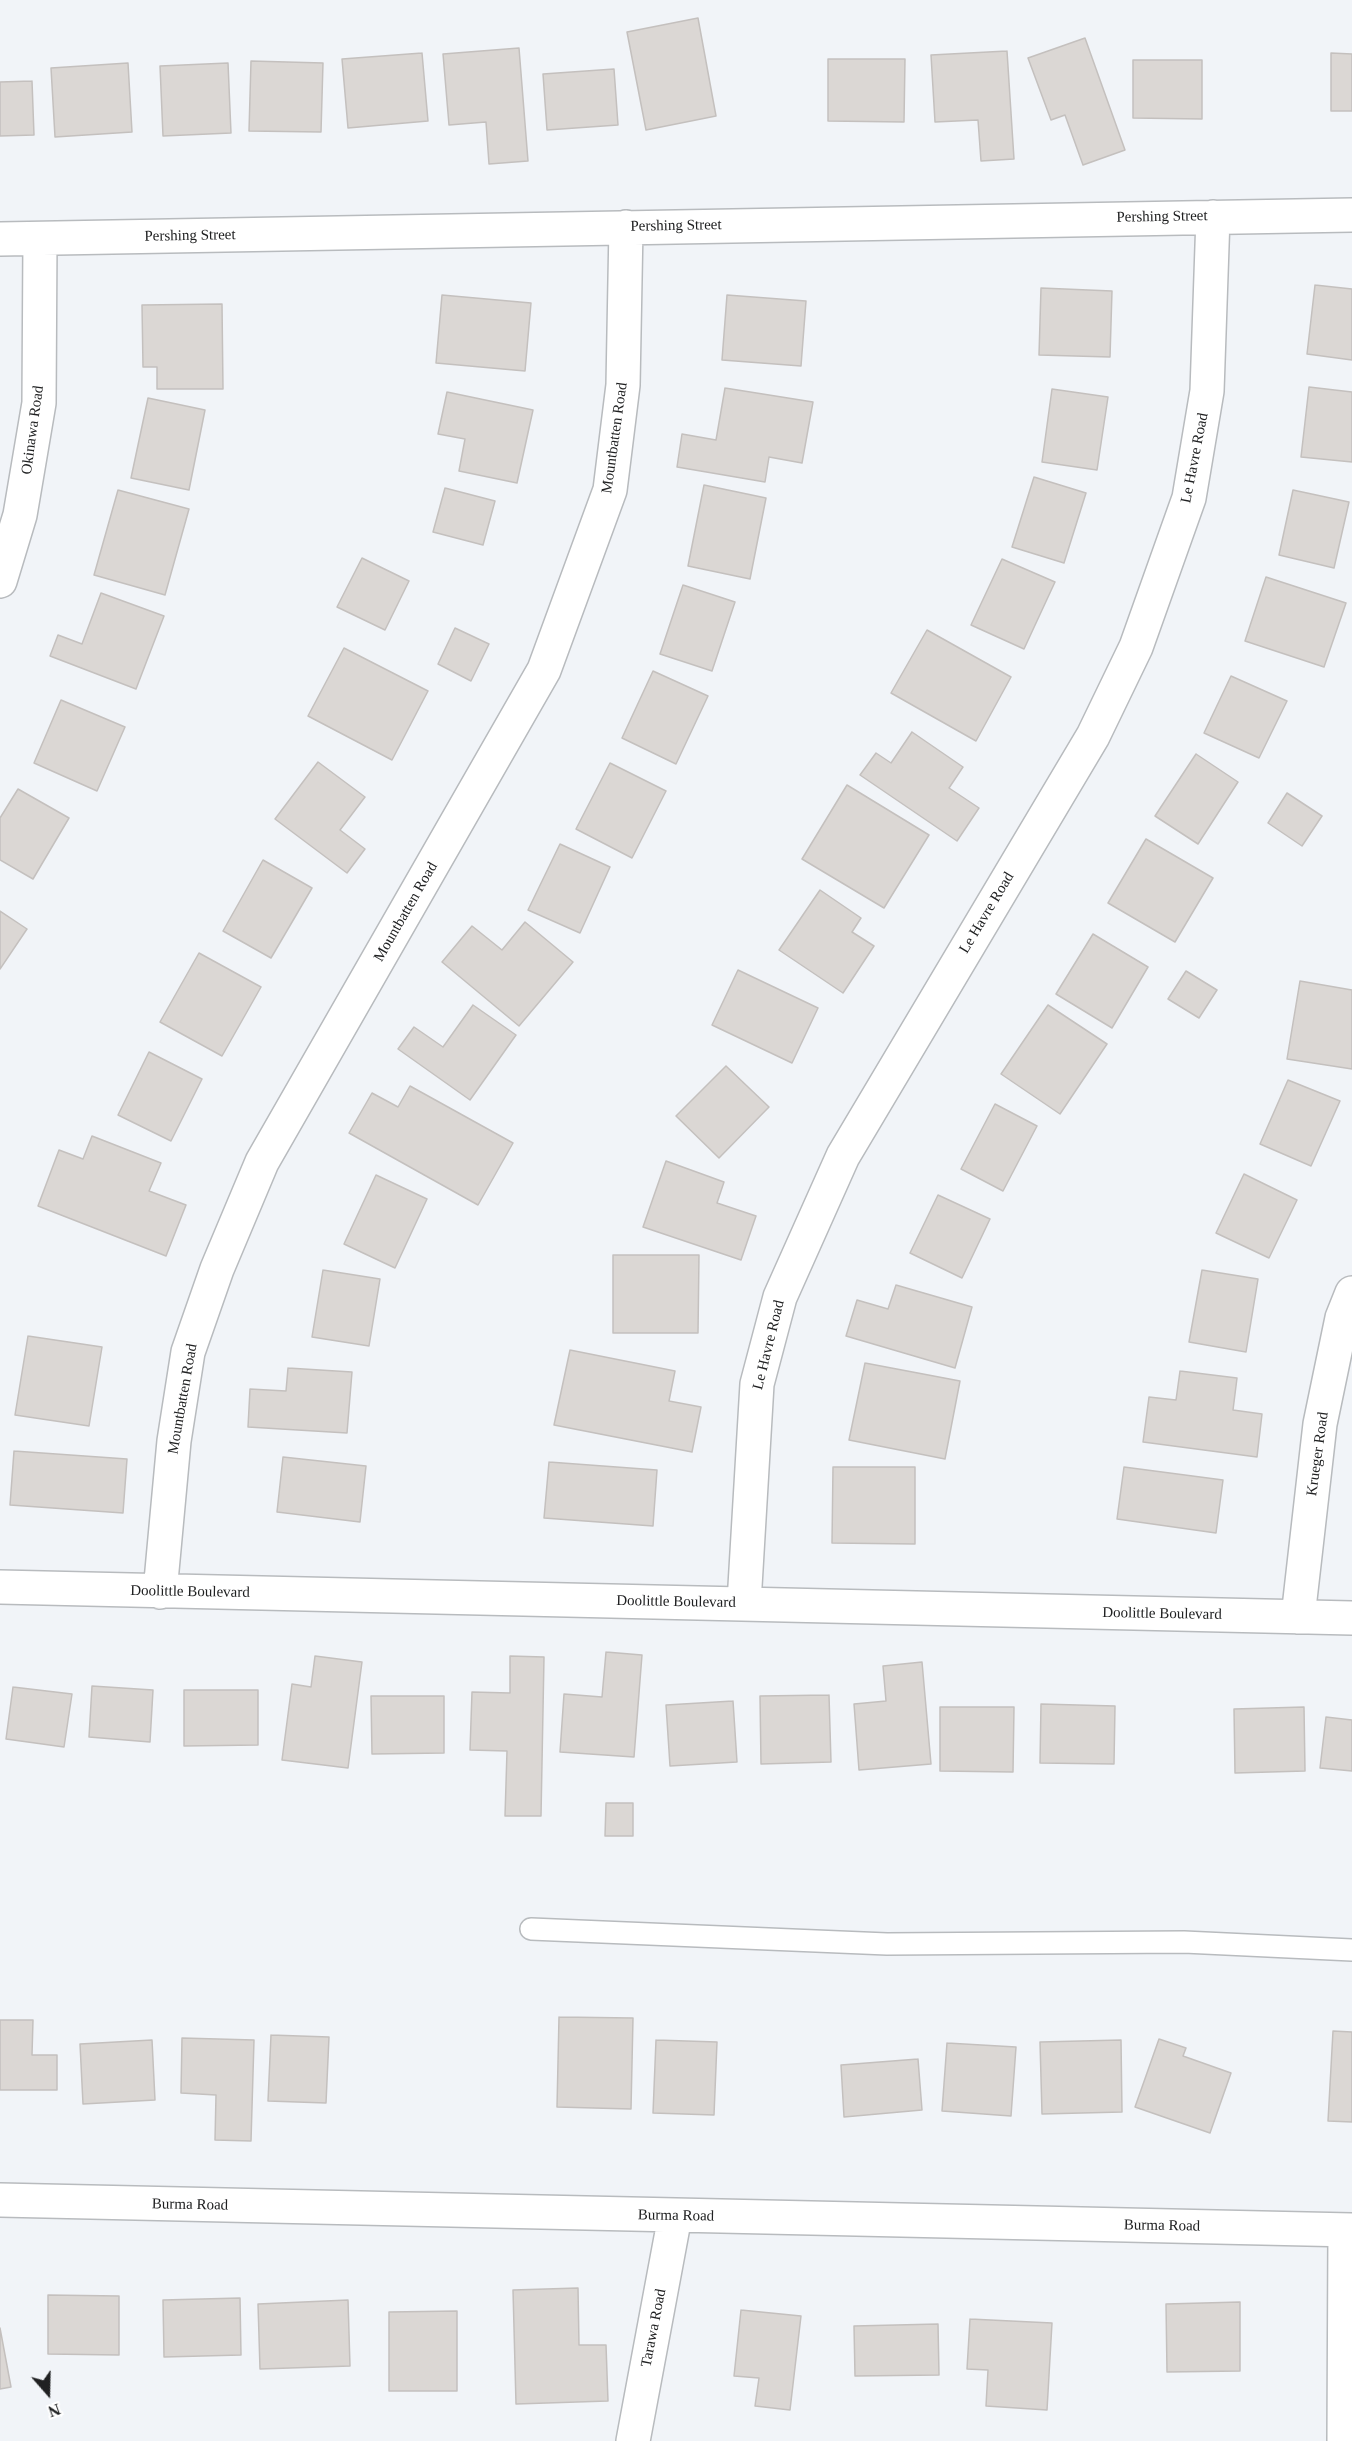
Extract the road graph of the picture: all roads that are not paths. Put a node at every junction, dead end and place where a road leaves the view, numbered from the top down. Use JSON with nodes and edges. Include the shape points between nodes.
{"nodes":[{"id":1,"x":1352,"y":215,"type":"edge"},
{"id":2,"x":1213,"y":217,"type":"junction"},
{"id":3,"x":626,"y":227,"type":"junction"},
{"id":4,"x":40,"y":239,"type":"junction"},
{"id":5,"x":0,"y":240,"type":"edge"},
{"id":6,"x":0,"y":581,"type":"edge"},
{"id":7,"x":1352,"y":1293,"type":"edge"},
{"id":8,"x":0,"y":1587,"type":"edge"},
{"id":9,"x":160,"y":1592,"type":"junction"},
{"id":10,"x":744,"y":1603,"type":"junction"},
{"id":11,"x":1298,"y":1617,"type":"junction"},
{"id":12,"x":1352,"y":1618,"type":"edge"},
{"id":13,"x":531,"y":1929,"type":"dead end"},
{"id":14,"x":1352,"y":1950,"type":"edge"},
{"id":15,"x":0,"y":2200,"type":"edge"},
{"id":16,"x":675,"y":2216,"type":"junction"},
{"id":17,"x":1349,"y":2230,"type":"edge"},
{"id":18,"x":633,"y":2441,"type":"edge"},
{"id":19,"x":1344,"y":2441,"type":"edge"}],
"edges":[{"from":1,"to":2,"type":"street","name":"Pershing Street"},
{"from":2,"to":3,"type":"street","name":"Pershing Street"},
{"from":2,"to":10,"type":"street","name":"Le Havre Road","via":[[1207,392],[1189,498],[1136,647],[1094,736],[843,1156],[780,1297],[757,1384]]},
{"from":3,"to":4,"type":"street","name":"Pershing Street"},
{"from":3,"to":9,"type":"street","name":"Mountbatten Road","via":[[623,386],[610,490],[544,670],[262,1162],[217,1269],[188,1352],[174,1441]]},
{"from":4,"to":5,"type":"street","name":"Pershing Street"},
{"from":4,"to":6,"type":"street","name":"Okinawa Road","via":[[39,403],[20,515]]},
{"from":7,"to":11,"type":"street","name":"Krueger Road","via":[[1342,1318],[1320,1424]]},
{"from":8,"to":9,"type":"street","name":"Doolittle Boulevard"},
{"from":9,"to":10,"type":"street","name":"Doolittle Boulevard"},
{"from":10,"to":11,"type":"street","name":"Doolittle Boulevard"},
{"from":11,"to":12,"type":"street","name":"Doolittle Boulevard"},
{"from":13,"to":14,"type":"lane","via":[[887,1944],[1184,1942]]},
{"from":15,"to":16,"type":"street","name":"Burma Road"},
{"from":16,"to":17,"type":"street","name":"Burma Road"},
{"from":16,"to":18,"type":"street","name":"Tarawa Road"},
{"from":17,"to":19,"type":"street"}]}
